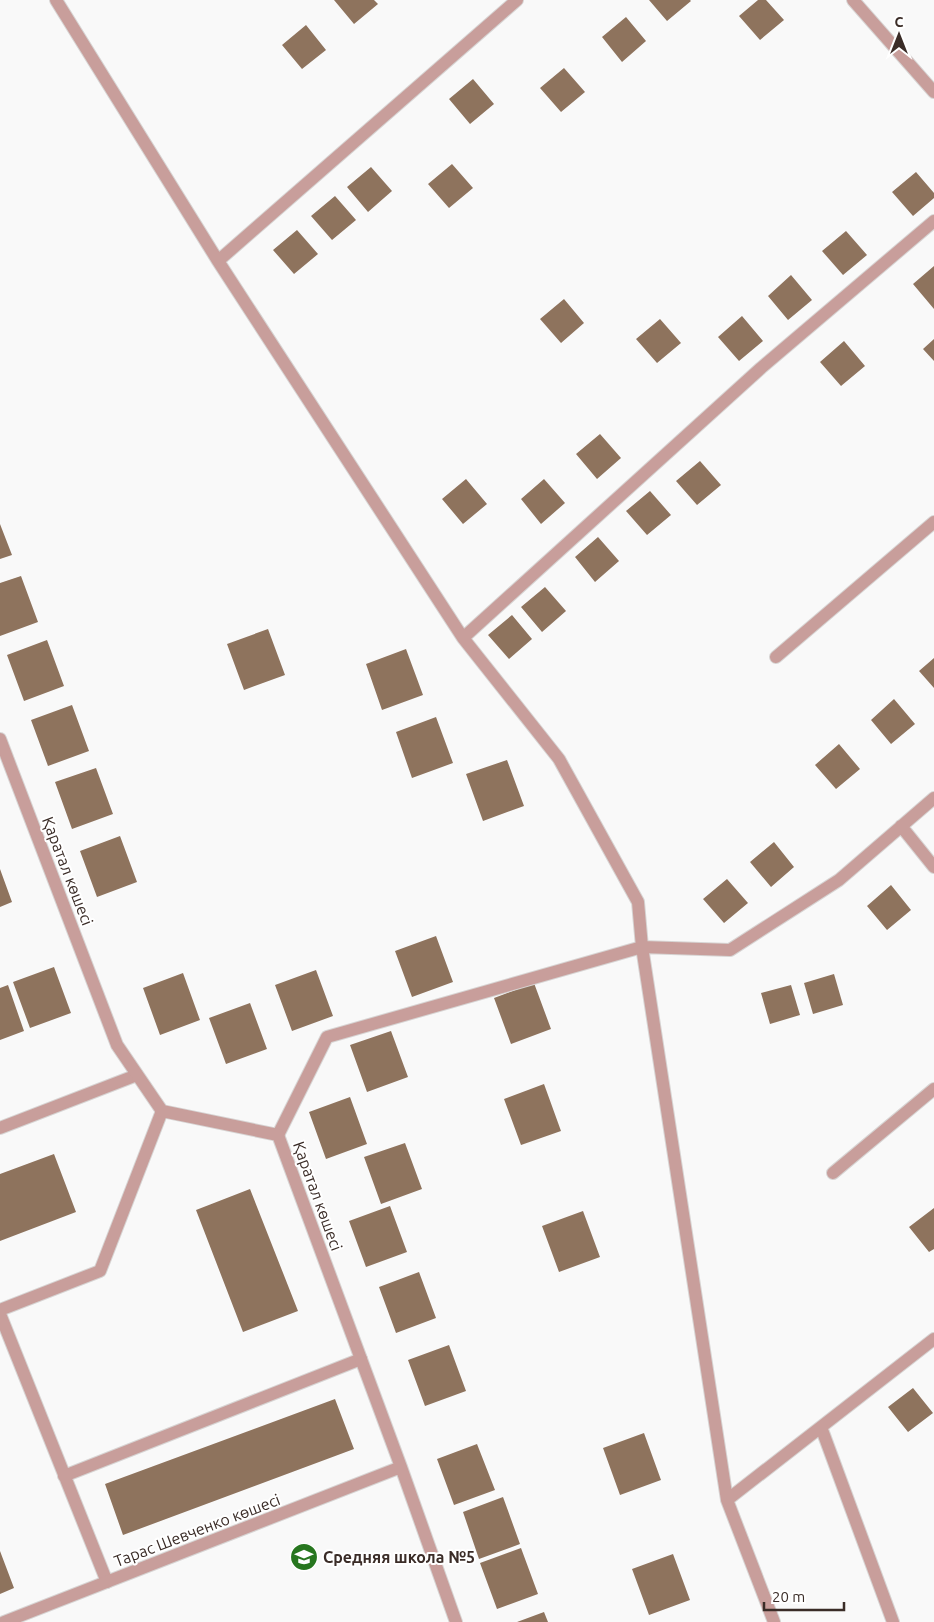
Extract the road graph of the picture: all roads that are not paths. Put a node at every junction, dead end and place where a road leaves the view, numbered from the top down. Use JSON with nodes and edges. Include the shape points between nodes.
{"nodes":[{"id":1,"x":56,"y":0,"type":"edge"},
{"id":2,"x":517,"y":0,"type":"edge"},
{"id":3,"x":853,"y":0,"type":"edge"},
{"id":4,"x":934,"y":92,"type":"edge"},
{"id":5,"x":934,"y":221,"type":"edge"},
{"id":6,"x":218,"y":261,"type":"junction"},
{"id":7,"x":934,"y":522,"type":"edge"},
{"id":8,"x":463,"y":638,"type":"junction"},
{"id":9,"x":776,"y":657,"type":"dead end"},
{"id":10,"x":0,"y":739,"type":"edge"},
{"id":11,"x":934,"y":798,"type":"edge"},
{"id":12,"x":901,"y":826,"type":"junction"},
{"id":13,"x":934,"y":868,"type":"edge"},
{"id":14,"x":642,"y":947,"type":"junction"},
{"id":15,"x":137,"y":1075,"type":"junction"},
{"id":16,"x":934,"y":1089,"type":"edge"},
{"id":17,"x":162,"y":1111,"type":"junction"},
{"id":18,"x":0,"y":1128,"type":"edge"},
{"id":19,"x":278,"y":1134,"type":"junction"},
{"id":20,"x":833,"y":1173,"type":"dead end"},
{"id":21,"x":0,"y":1310,"type":"edge"},
{"id":22,"x":0,"y":1314,"type":"edge"},
{"id":23,"x":934,"y":1339,"type":"edge"},
{"id":24,"x":361,"y":1359,"type":"junction"},
{"id":25,"x":821,"y":1427,"type":"junction"},
{"id":26,"x":401,"y":1468,"type":"junction"},
{"id":27,"x":64,"y":1476,"type":"junction"},
{"id":28,"x":727,"y":1500,"type":"junction"},
{"id":29,"x":106,"y":1582,"type":"junction"},
{"id":30,"x":4,"y":1622,"type":"edge"},
{"id":31,"x":456,"y":1622,"type":"edge"},
{"id":32,"x":774,"y":1622,"type":"edge"},
{"id":33,"x":893,"y":1622,"type":"edge"}],
"edges":[{"from":1,"to":6,"type":"street"},
{"from":2,"to":6,"type":"street"},
{"from":3,"to":4,"type":"street"},
{"from":5,"to":8,"type":"street","via":[[761,368]]},
{"from":6,"to":8,"type":"street"},
{"from":7,"to":9,"type":"street"},
{"from":8,"to":14,"type":"street","via":[[559,759],[638,902]]},
{"from":10,"to":15,"type":"street","name":"Қаратал көшесі","via":[[117,1045]]},
{"from":11,"to":12,"type":"street"},
{"from":12,"to":13,"type":"street"},
{"from":12,"to":14,"type":"street","via":[[839,880],[730,950]]},
{"from":14,"to":19,"type":"street","via":[[327,1037]]},
{"from":14,"to":28,"type":"street"},
{"from":15,"to":17,"type":"street","name":"Қаратал көшесі"},
{"from":15,"to":18,"type":"street"},
{"from":16,"to":20,"type":"street"},
{"from":17,"to":19,"type":"street","name":"Қаратал көшесі"},
{"from":17,"to":21,"type":"street","via":[[100,1271]]},
{"from":19,"to":24,"type":"street","name":"Қаратал көшесі"},
{"from":22,"to":27,"type":"street"},
{"from":23,"to":25,"type":"street"},
{"from":24,"to":26,"type":"street","name":"Қаратал көшесі"},
{"from":24,"to":27,"type":"street"},
{"from":25,"to":28,"type":"street"},
{"from":25,"to":33,"type":"street"},
{"from":26,"to":29,"type":"street","name":"Тарас Шевченко көшесі"},
{"from":26,"to":31,"type":"street","name":"Қаратал көшесі"},
{"from":27,"to":29,"type":"street"},
{"from":28,"to":32,"type":"street"},
{"from":29,"to":30,"type":"street","name":"Тарас Шевченко көшесі"}]}
